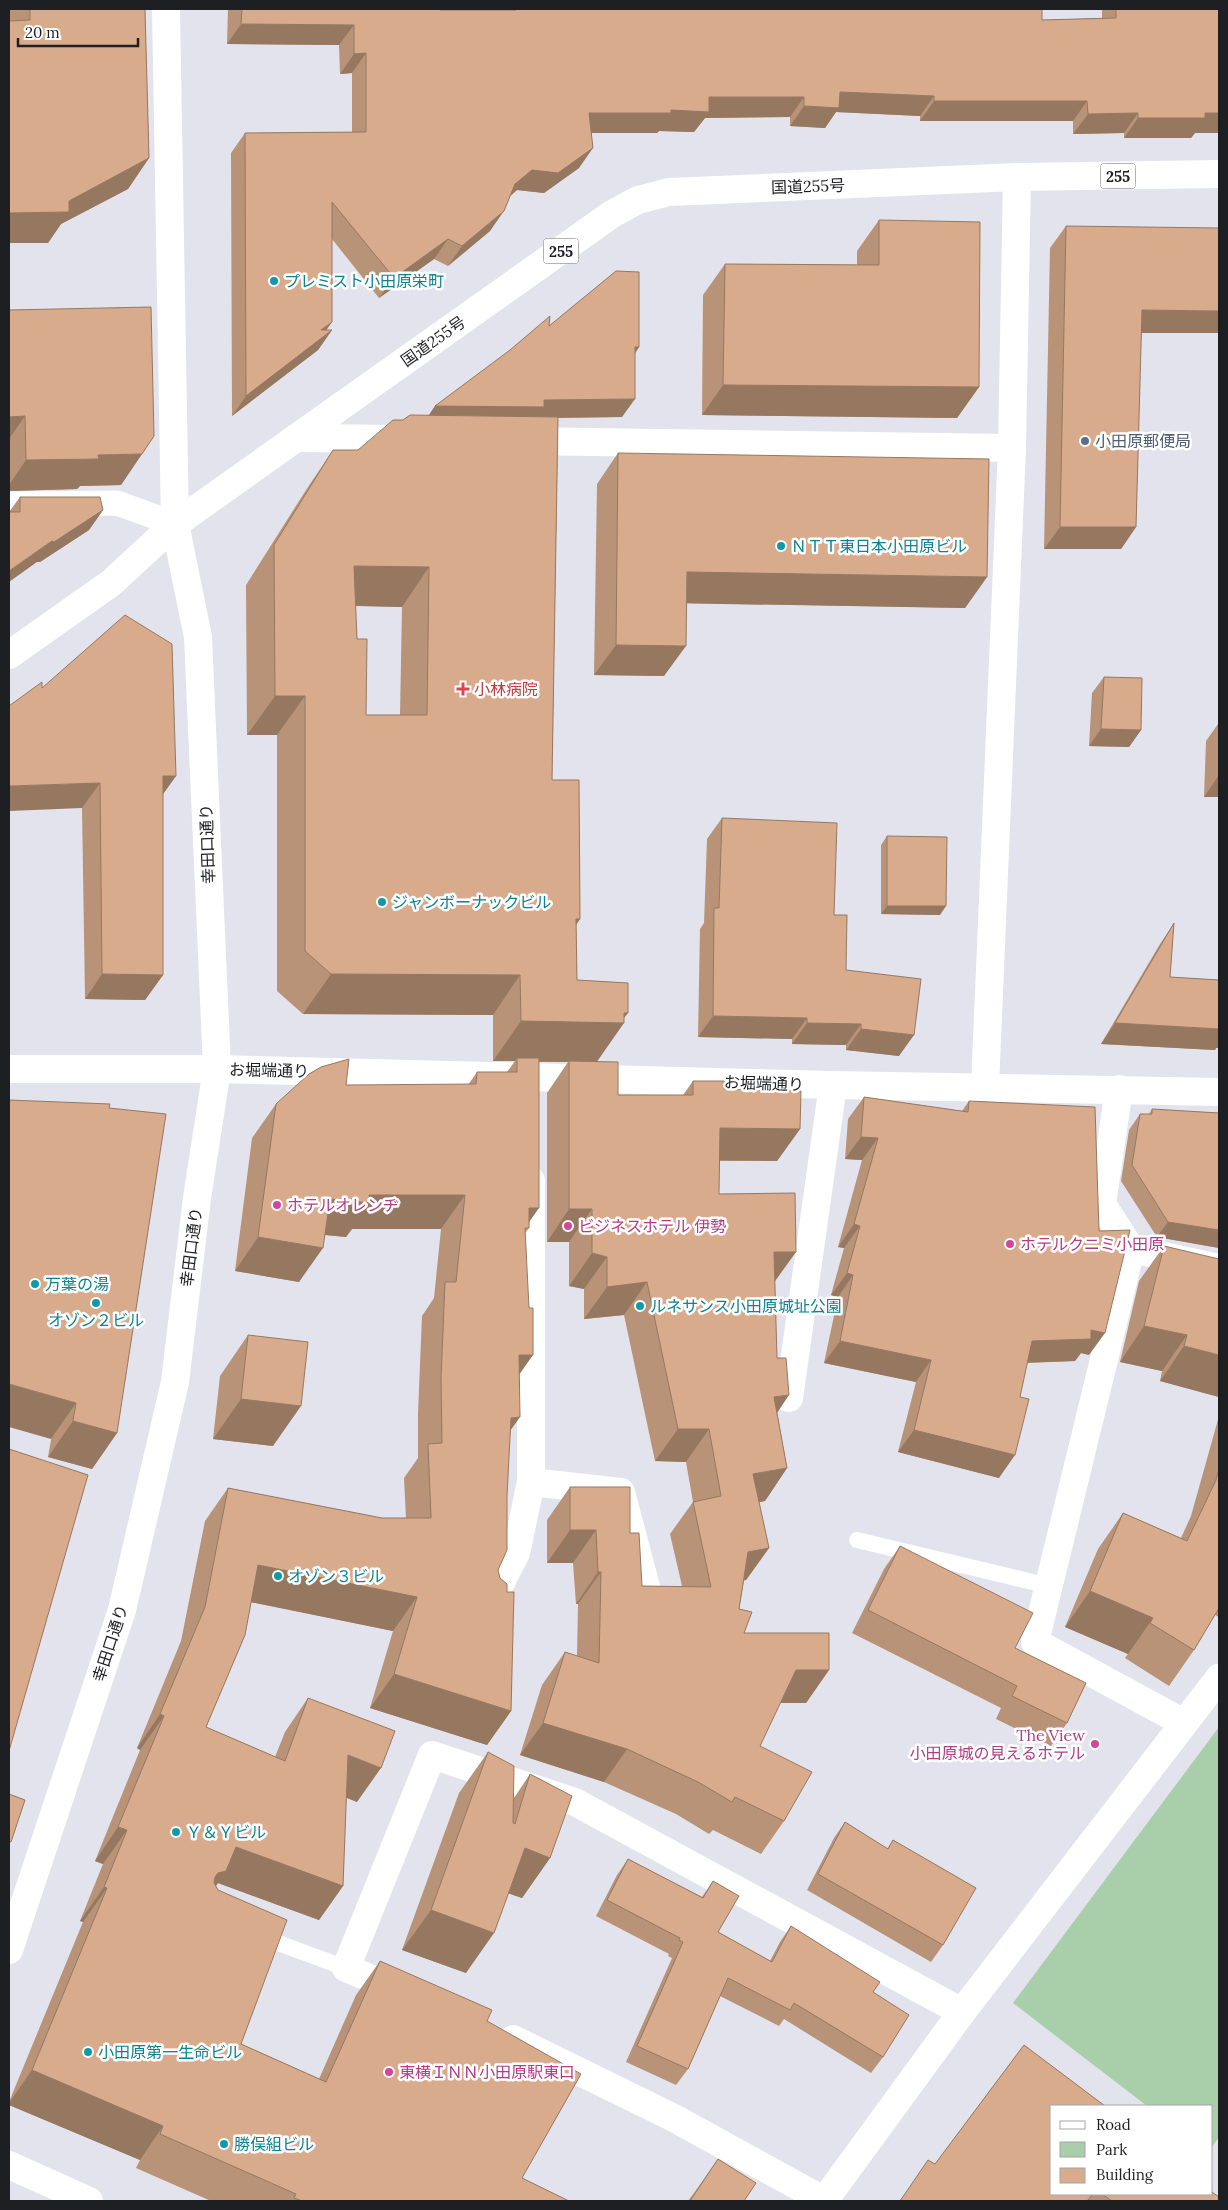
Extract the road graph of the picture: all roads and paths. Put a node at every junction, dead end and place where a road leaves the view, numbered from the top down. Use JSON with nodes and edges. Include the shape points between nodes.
{"nodes":[{"id":1,"x":166,"y":9,"type":"edge"},
{"id":2,"x":1219,"y":174,"type":"edge"},
{"id":3,"x":1017,"y":177,"type":"junction"},
{"id":4,"x":296,"y":438,"type":"junction"},
{"id":5,"x":431,"y":439,"type":"edge"},
{"id":6,"x":500,"y":440,"type":"edge"},
{"id":7,"x":1012,"y":448,"type":"junction"},
{"id":8,"x":9,"y":504,"type":"edge"},
{"id":9,"x":175,"y":524,"type":"junction"},
{"id":10,"x":9,"y":655,"type":"edge"},
{"id":11,"x":9,"y":1069,"type":"edge"},
{"id":12,"x":217,"y":1069,"type":"junction"},
{"id":13,"x":531,"y":1077,"type":"junction"},
{"id":14,"x":833,"y":1085,"type":"junction"},
{"id":15,"x":985,"y":1087,"type":"junction"},
{"id":16,"x":1119,"y":1089,"type":"junction"},
{"id":17,"x":1219,"y":1092,"type":"edge"},
{"id":18,"x":531,"y":1107,"type":"edge"},
{"id":19,"x":531,"y":1157,"type":"edge"},
{"id":20,"x":1131,"y":1249,"type":"junction"},
{"id":21,"x":1219,"y":1268,"type":"edge"},
{"id":22,"x":789,"y":1398,"type":"edge"},
{"id":23,"x":531,"y":1482,"type":"junction"},
{"id":24,"x":857,"y":1540,"type":"dead end"},
{"id":25,"x":1049,"y":1586,"type":"junction"},
{"id":26,"x":649,"y":1598,"type":"edge"},
{"id":27,"x":490,"y":1604,"type":"edge"},
{"id":28,"x":1219,"y":1678,"type":"edge"},
{"id":29,"x":1184,"y":1723,"type":"junction"},
{"id":30,"x":246,"y":1932,"type":"edge"},
{"id":31,"x":9,"y":1950,"type":"edge"},
{"id":32,"x":346,"y":1968,"type":"junction"},
{"id":33,"x":426,"y":2002,"type":"edge"},
{"id":34,"x":962,"y":2012,"type":"junction"},
{"id":35,"x":489,"y":2028,"type":"edge"},
{"id":36,"x":9,"y":2164,"type":"edge"},
{"id":37,"x":89,"y":2201,"type":"edge"},
{"id":38,"x":824,"y":2201,"type":"edge"}],
"edges":[{"from":1,"to":9,"type":"main road"},
{"from":2,"to":3,"type":"main road","name":"国道255号","number":"255"},
{"from":3,"to":4,"type":"main road","name":"国道255号","number":"255","via":[[669,192],[638,200],[612,214]]},
{"from":3,"to":7,"type":"main road"},
{"from":4,"to":5,"type":"main road"},
{"from":4,"to":9,"type":"main road","name":"国道255号","number":"255"},
{"from":6,"to":7,"type":"main road"},
{"from":7,"to":15,"type":"main road"},
{"from":8,"to":9,"type":"street","via":[[117,503]]},
{"from":9,"to":10,"type":"main road","name":"国道255号","via":[[111,583]]},
{"from":9,"to":12,"type":"main road","name":"幸田口通り","via":[[198,638]]},
{"from":11,"to":12,"type":"main road","name":"お堀端通り"},
{"from":12,"to":13,"type":"main road","name":"お堀端通り"},
{"from":12,"to":31,"type":"main road","name":"幸田口通り","via":[[197,1198],[175,1382],[129,1582]]},
{"from":13,"to":14,"type":"main road","name":"お堀端通り"},
{"from":13,"to":18,"type":"main road"},
{"from":14,"to":15,"type":"main road","name":"お堀端通り"},
{"from":14,"to":22,"type":"main road"},
{"from":15,"to":16,"type":"main road","name":"お堀端通り"},
{"from":16,"to":17,"type":"main road","name":"お堀端通り"},
{"from":16,"to":20,"type":"main road","via":[[1102,1204]]},
{"from":19,"to":23,"type":"main road"},
{"from":20,"to":21,"type":"main road"},
{"from":20,"to":25,"type":"main road"},
{"from":23,"to":26,"type":"main road","via":[[621,1492]]},
{"from":23,"to":27,"type":"main road","via":[[516,1553]]},
{"from":24,"to":25,"type":"lane"},
{"from":25,"to":29,"type":"main road","via":[[1035,1642]]},
{"from":28,"to":29,"type":"main road"},
{"from":29,"to":34,"type":"main road"},
{"from":30,"to":32,"type":"lane"},
{"from":32,"to":33,"type":"main road"},
{"from":32,"to":34,"type":"main road","via":[[432,1755],[575,1802]]},
{"from":34,"to":38,"type":"main road"},
{"from":35,"to":38,"type":"main road","via":[[674,2118]]},
{"from":36,"to":37,"type":"main road"}]}
